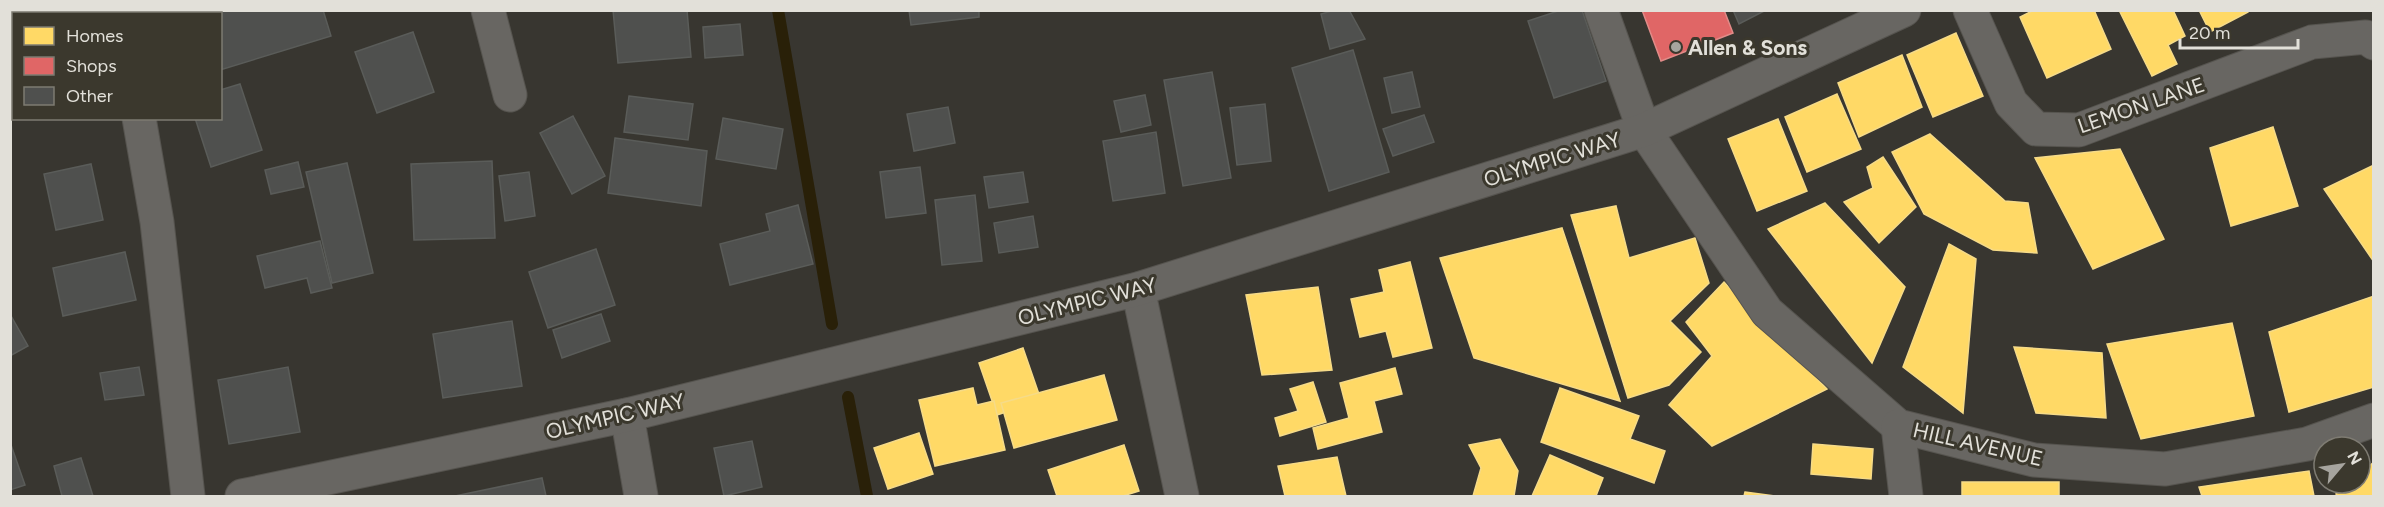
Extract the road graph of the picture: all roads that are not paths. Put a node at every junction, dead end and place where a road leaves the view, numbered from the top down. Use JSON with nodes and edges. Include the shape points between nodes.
{"nodes":[{"id":1,"x":488,"y":10,"type":"edge"},
{"id":2,"x":1601,"y":10,"type":"edge"},
{"id":3,"x":1904,"y":10,"type":"edge"},
{"id":4,"x":1970,"y":10,"type":"edge"},
{"id":5,"x":2373,"y":43,"type":"edge"},
{"id":6,"x":510,"y":95,"type":"dead end"},
{"id":7,"x":139,"y":120,"type":"edge"},
{"id":8,"x":1644,"y":130,"type":"junction"},
{"id":9,"x":1138,"y":289,"type":"junction"},
{"id":10,"x":627,"y":414,"type":"junction"},
{"id":11,"x":2373,"y":420,"type":"edge"},
{"id":12,"x":1898,"y":426,"type":"junction"},
{"id":13,"x":188,"y":496,"type":"edge"},
{"id":14,"x":242,"y":496,"type":"edge"},
{"id":15,"x":641,"y":496,"type":"edge"},
{"id":16,"x":1182,"y":496,"type":"edge"},
{"id":17,"x":1906,"y":496,"type":"edge"}],
"edges":[{"from":1,"to":6,"type":"street"},
{"from":2,"to":8,"type":"street","name":"HILL AVENUE"},
{"from":3,"to":8,"type":"street","name":"OLYMPIC WAY"},
{"from":4,"to":5,"type":"street","name":"LEMON LANE","via":[[2011,103],[2036,129],[2079,130],[2312,42],[2366,37]]},
{"from":7,"to":13,"type":"street","via":[[157,222]]},
{"from":8,"to":9,"type":"street","name":"OLYMPIC WAY"},
{"from":8,"to":12,"type":"street","name":"HILL AVENUE","via":[[1767,312]]},
{"from":9,"to":10,"type":"street","name":"OLYMPIC WAY"},
{"from":9,"to":16,"type":"street"},
{"from":10,"to":14,"type":"street","name":"OLYMPIC WAY"},
{"from":10,"to":15,"type":"street"},
{"from":11,"to":12,"type":"street","name":"HILL AVENUE","via":[[2307,444],[2165,469],[2034,460]]},
{"from":12,"to":17,"type":"street"}]}
